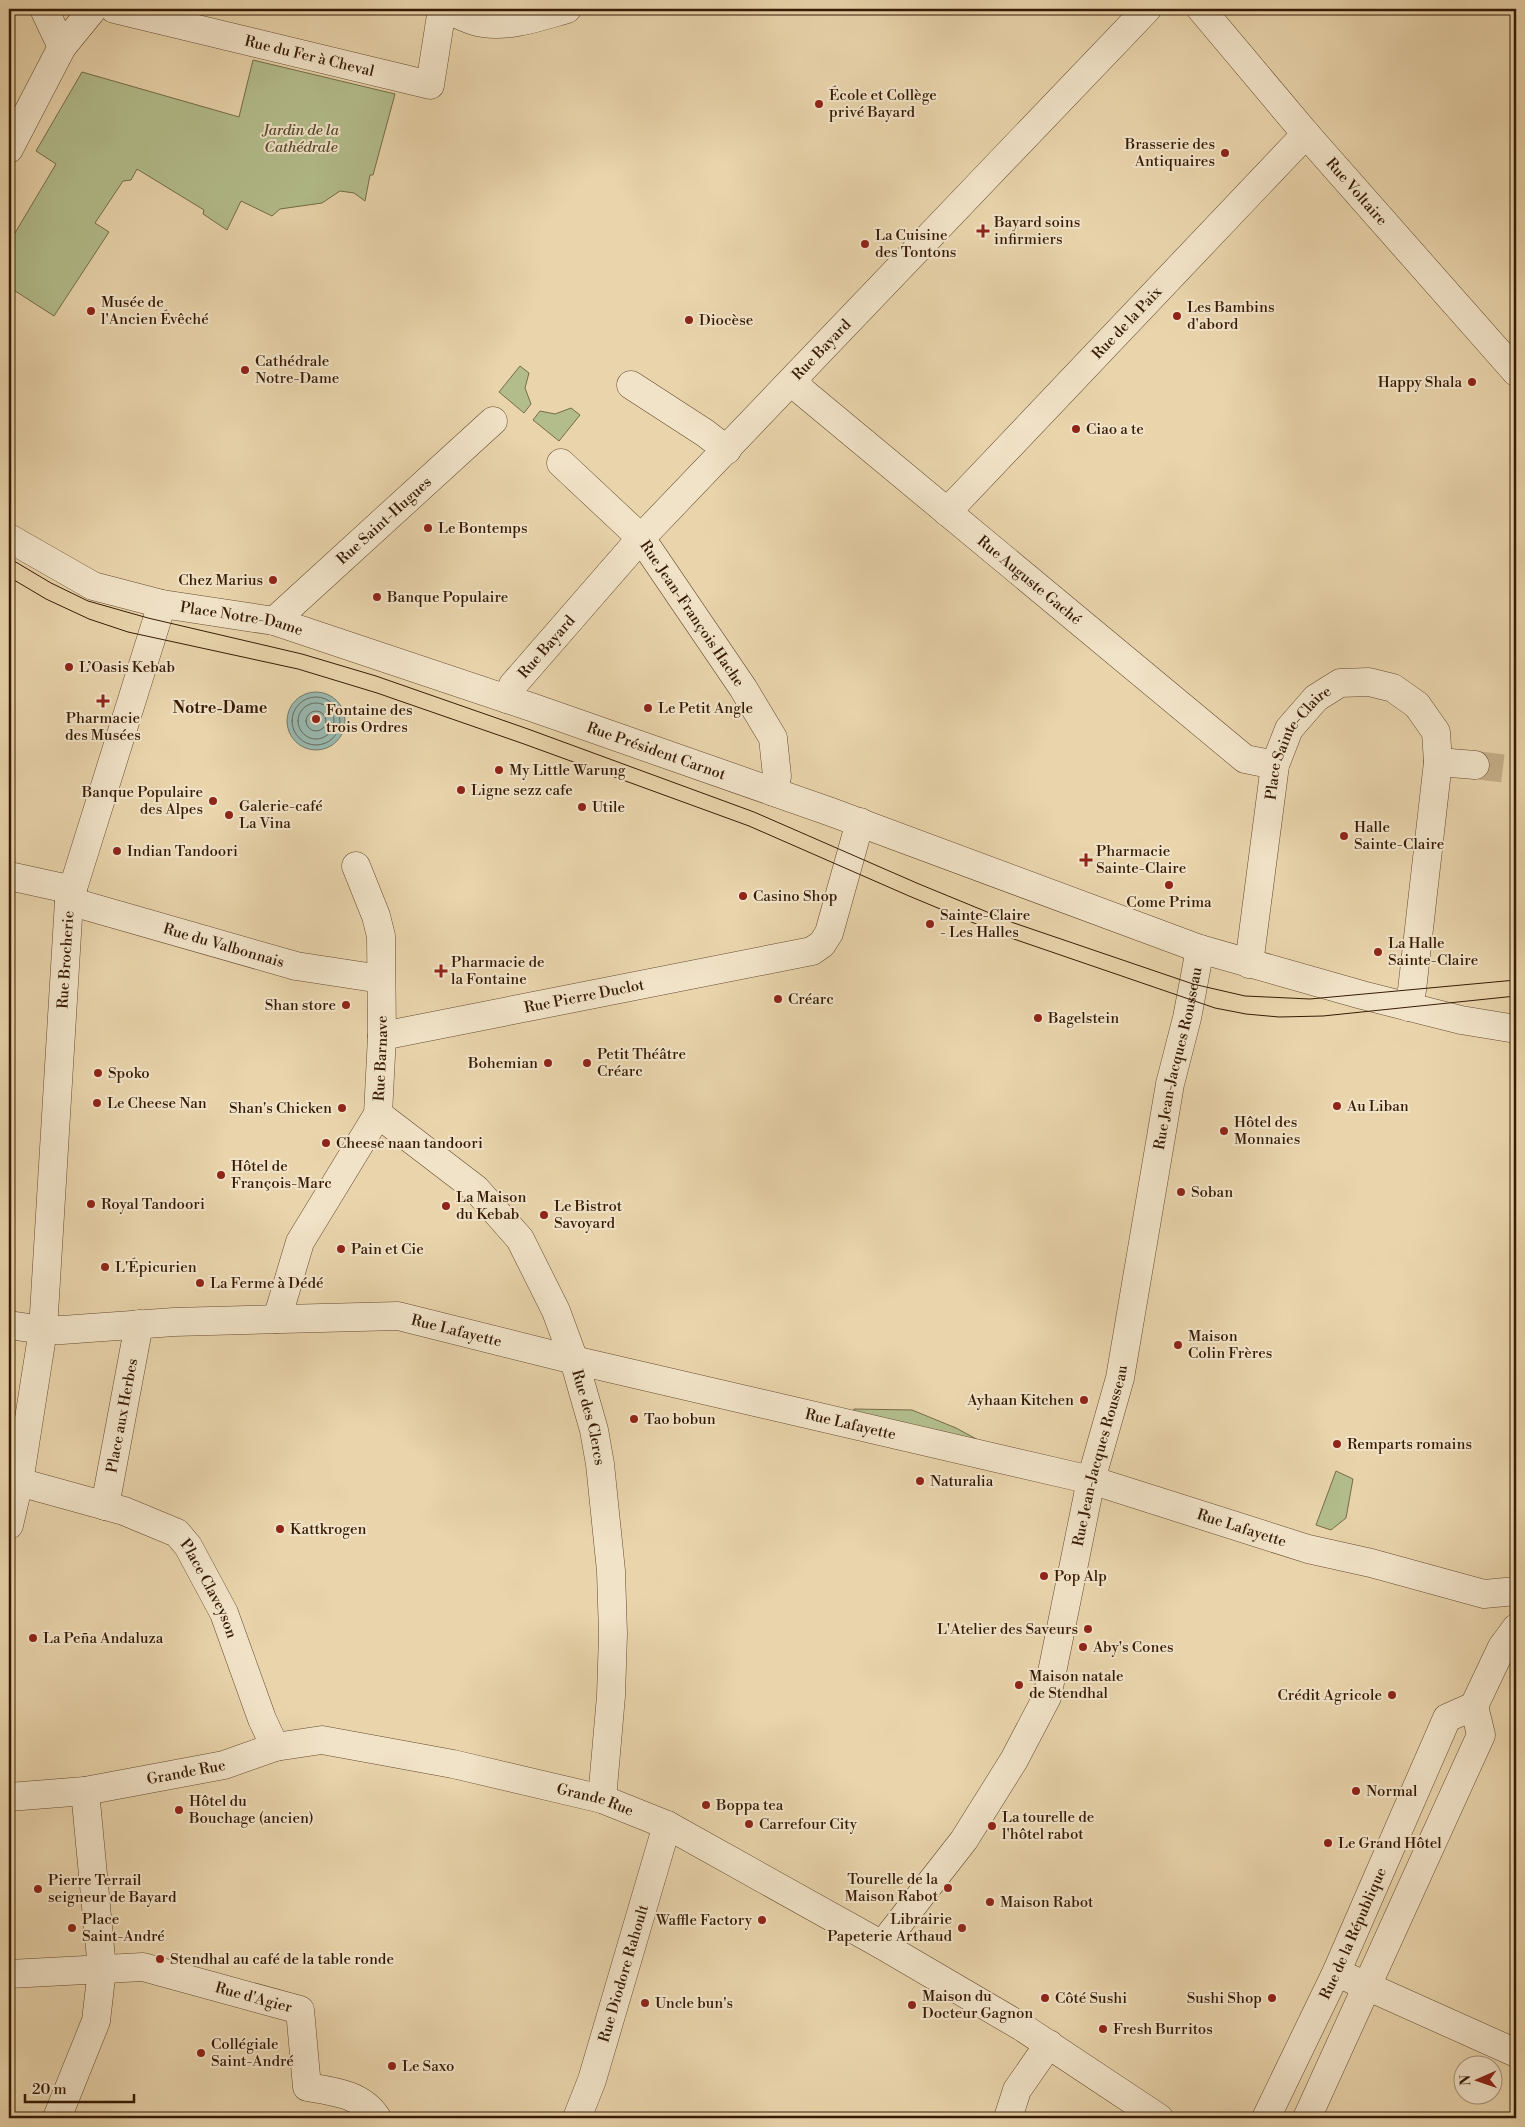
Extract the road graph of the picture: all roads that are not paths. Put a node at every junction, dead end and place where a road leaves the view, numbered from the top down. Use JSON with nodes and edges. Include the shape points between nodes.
{"nodes":[{"id":1,"x":44,"y":9,"type":"edge"},
{"id":2,"x":93,"y":9,"type":"edge"},
{"id":3,"x":114,"y":9,"type":"edge"},
{"id":4,"x":444,"y":9,"type":"edge"},
{"id":5,"x":567,"y":9,"type":"edge"},
{"id":6,"x":1147,"y":9,"type":"edge"},
{"id":7,"x":1201,"y":9,"type":"edge"},
{"id":8,"x":62,"y":47,"type":"junction"},
{"id":9,"x":1306,"y":134,"type":"junction"},
{"id":10,"x":9,"y":149,"type":"edge"},
{"id":11,"x":1516,"y":372,"type":"edge"},
{"id":12,"x":793,"y":380,"type":"junction"},
{"id":13,"x":630,"y":385,"type":"dead end"},
{"id":14,"x":493,"y":421,"type":"dead end"},
{"id":15,"x":726,"y":450,"type":"junction"},
{"id":16,"x":561,"y":463,"type":"dead end"},
{"id":17,"x":947,"y":512,"type":"junction"},
{"id":18,"x":9,"y":538,"type":"edge"},
{"id":19,"x":641,"y":538,"type":"junction"},
{"id":20,"x":162,"y":604,"type":"junction"},
{"id":21,"x":274,"y":621,"type":"junction"},
{"id":22,"x":480,"y":690,"type":"joint"},
{"id":23,"x":507,"y":699,"type":"junction"},
{"id":24,"x":1438,"y":762,"type":"junction"},
{"id":25,"x":1275,"y":765,"type":"junction"},
{"id":26,"x":1475,"y":765,"type":"tunnel mouth"},
{"id":27,"x":774,"y":792,"type":"junction"},
{"id":28,"x":860,"y":822,"type":"junction"},
{"id":29,"x":356,"y":866,"type":"dead end"},
{"id":30,"x":9,"y":876,"type":"edge"},
{"id":31,"x":71,"y":896,"type":"junction"},
{"id":32,"x":1200,"y":949,"type":"junction"},
{"id":33,"x":1249,"y":964,"type":"junction"},
{"id":34,"x":381,"y":979,"type":"junction"},
{"id":35,"x":1408,"y":1007,"type":"junction"},
{"id":36,"x":1516,"y":1029,"type":"edge"},
{"id":37,"x":382,"y":1036,"type":"junction"},
{"id":38,"x":378,"y":1114,"type":"junction"},
{"id":39,"x":277,"y":1319,"type":"junction"},
{"id":40,"x":139,"y":1324,"type":"junction"},
{"id":41,"x":9,"y":1325,"type":"edge"},
{"id":42,"x":42,"y":1330,"type":"junction"},
{"id":43,"x":574,"y":1360,"type":"junction"},
{"id":44,"x":1091,"y":1480,"type":"junction"},
{"id":45,"x":19,"y":1482,"type":"junction"},
{"id":46,"x":105,"y":1506,"type":"junction"},
{"id":47,"x":9,"y":1525,"type":"edge"},
{"id":48,"x":1516,"y":1591,"type":"edge"},
{"id":49,"x":1516,"y":1628,"type":"edge"},
{"id":50,"x":1474,"y":1706,"type":"junction"},
{"id":51,"x":275,"y":1747,"type":"junction"},
{"id":52,"x":85,"y":1791,"type":"junction"},
{"id":53,"x":9,"y":1797,"type":"edge"},
{"id":54,"x":602,"y":1799,"type":"junction"},
{"id":55,"x":667,"y":1825,"type":"junction"},
{"id":56,"x":882,"y":1945,"type":"junction"},
{"id":57,"x":102,"y":1969,"type":"junction"},
{"id":58,"x":1336,"y":1973,"type":"junction"},
{"id":59,"x":9,"y":1974,"type":"edge"},
{"id":60,"x":1368,"y":1986,"type":"junction"},
{"id":61,"x":1049,"y":2044,"type":"junction"},
{"id":62,"x":1516,"y":2053,"type":"edge"},
{"id":63,"x":57,"y":2118,"type":"edge"},
{"id":64,"x":377,"y":2118,"type":"edge"},
{"id":65,"x":577,"y":2118,"type":"edge"},
{"id":66,"x":1008,"y":2118,"type":"edge"},
{"id":67,"x":1159,"y":2118,"type":"edge"},
{"id":68,"x":1266,"y":2118,"type":"edge"},
{"id":69,"x":1307,"y":2118,"type":"edge"}],
"edges":[{"from":1,"to":8,"type":"street"},
{"from":2,"to":8,"type":"street"},
{"from":3,"to":4,"type":"street","name":"Rue du Fer à Cheval","via":[[430,85]]},
{"from":4,"to":5,"type":"street","via":[[476,21],[512,23]]},
{"from":6,"to":12,"type":"street","name":"Rue Bayard"},
{"from":7,"to":9,"type":"street","name":"Rue Voltaire"},
{"from":8,"to":10,"type":"street"},
{"from":9,"to":11,"type":"street","name":"Rue Voltaire"},
{"from":9,"to":17,"type":"street","name":"Rue de la Paix"},
{"from":12,"to":15,"type":"street","name":"Rue Bayard"},
{"from":12,"to":17,"type":"street","name":"Rue Auguste Gaché","via":[[803,392]]},
{"from":13,"to":15,"type":"street"},
{"from":14,"to":21,"type":"street","name":"Rue Saint-Hugues"},
{"from":15,"to":19,"type":"street","name":"Rue Bayard"},
{"from":16,"to":19,"type":"street","name":"Rue Jean-François Hache"},
{"from":17,"to":25,"type":"street","name":"Rue Auguste Gaché","via":[[1245,759]]},
{"from":18,"to":20,"type":"street","name":"Place Notre-Dame","via":[[93,586]]},
{"from":19,"to":23,"type":"street","name":"Rue Bayard","via":[[514,685]]},
{"from":19,"to":27,"type":"street","name":"Rue Jean-François Hache","via":[[774,738],[777,776]]},
{"from":20,"to":21,"type":"street","name":"Place Notre-Dame"},
{"from":20,"to":31,"type":"street","name":"Rue Brocherie"},
{"from":21,"to":22,"type":"street","name":"Place Notre-Dame"},
{"from":22,"to":23,"type":"street","name":"Rue Président Carnot"},
{"from":23,"to":27,"type":"street","name":"Rue Président Carnot"},
{"from":24,"to":25,"type":"street","name":"Place Sainte-Claire","via":[[1436,732],[1417,705],[1393,688],[1369,682],[1340,684],[1316,698],[1289,729]]},
{"from":24,"to":26,"type":"street"},
{"from":24,"to":35,"type":"street","name":"Place Sainte-Claire"},
{"from":25,"to":33,"type":"street","name":"Place Sainte-Claire"},
{"from":27,"to":28,"type":"street","name":"Rue Président Carnot"},
{"from":28,"to":32,"type":"street"},
{"from":28,"to":37,"type":"street","name":"Rue Pierre Duclot","via":[[829,933],[812,951]]},
{"from":29,"to":34,"type":"street","name":"Rue Barnave","via":[[381,936]]},
{"from":30,"to":31,"type":"street","name":"Rue du Valbonnais"},
{"from":31,"to":34,"type":"street","name":"Rue du Valbonnais","via":[[296,966]]},
{"from":31,"to":42,"type":"street","name":"Rue Brocherie"},
{"from":32,"to":33,"type":"street"},
{"from":32,"to":44,"type":"street","name":"Rue Jean-Jacques Rousseau","via":[[1170,1084],[1120,1378]]},
{"from":33,"to":35,"type":"street"},
{"from":34,"to":37,"type":"street","name":"Rue Barnave"},
{"from":35,"to":36,"type":"street"},
{"from":37,"to":38,"type":"street","name":"Rue Barnave"},
{"from":38,"to":39,"type":"street","name":"Rue Barnave","via":[[300,1242]]},
{"from":38,"to":43,"type":"street","name":"Rue des Clercs","via":[[476,1189],[520,1239],[556,1311]]},
{"from":39,"to":40,"type":"street","name":"Rue Lafayette"},
{"from":39,"to":43,"type":"street","name":"Rue Lafayette","via":[[398,1316]]},
{"from":40,"to":42,"type":"street"},
{"from":40,"to":46,"type":"street","name":"Place aux Herbes"},
{"from":41,"to":42,"type":"street"},
{"from":42,"to":45,"type":"street"},
{"from":43,"to":44,"type":"street","name":"Rue Lafayette"},
{"from":43,"to":54,"type":"street","name":"Rue des Clercs","via":[[600,1464],[611,1571],[611,1696]]},
{"from":44,"to":48,"type":"street","name":"Rue Lafayette","via":[[1308,1549],[1484,1594]]},
{"from":44,"to":56,"type":"street","name":"Rue Jean-Jacques Rousseau","via":[[1047,1697],[1014,1760],[964,1840]]},
{"from":45,"to":46,"type":"street","name":"Place Claveyson"},
{"from":45,"to":47,"type":"street"},
{"from":46,"to":51,"type":"street","name":"Place Claveyson","via":[[177,1532],[188,1546],[224,1613]]},
{"from":49,"to":50,"type":"street","via":[[1502,1648]]},
{"from":50,"to":58,"type":"street","name":"Rue de la République","via":[[1447,1718]]},
{"from":50,"to":60,"type":"street","via":[[1481,1735]]},
{"from":51,"to":52,"type":"street","name":"Grande Rue","via":[[224,1765]]},
{"from":51,"to":54,"type":"street","name":"Grande Rue","via":[[322,1740],[444,1762]]},
{"from":52,"to":53,"type":"street"},
{"from":52,"to":57,"type":"street"},
{"from":54,"to":55,"type":"street","name":"Grande Rue"},
{"from":55,"to":56,"type":"street","name":"Grande Rue"},
{"from":55,"to":65,"type":"street","name":"Rue Diodore Rahoult","via":[[592,2080]]},
{"from":56,"to":61,"type":"street","name":"Grande Rue"},
{"from":57,"to":59,"type":"street"},
{"from":57,"to":63,"type":"street","via":[[96,2021]]},
{"from":57,"to":64,"type":"street","name":"Rue d'Agier","via":[[143,1967],[300,2010],[307,2087],[345,2094],[371,2108]]},
{"from":58,"to":60,"type":"street"},
{"from":58,"to":68,"type":"street","name":"Rue de la République"},
{"from":60,"to":62,"type":"street"},
{"from":60,"to":69,"type":"street"},
{"from":61,"to":66,"type":"street","via":[[1017,2090]]},
{"from":61,"to":67,"type":"street","name":"Grande Rue"}]}
